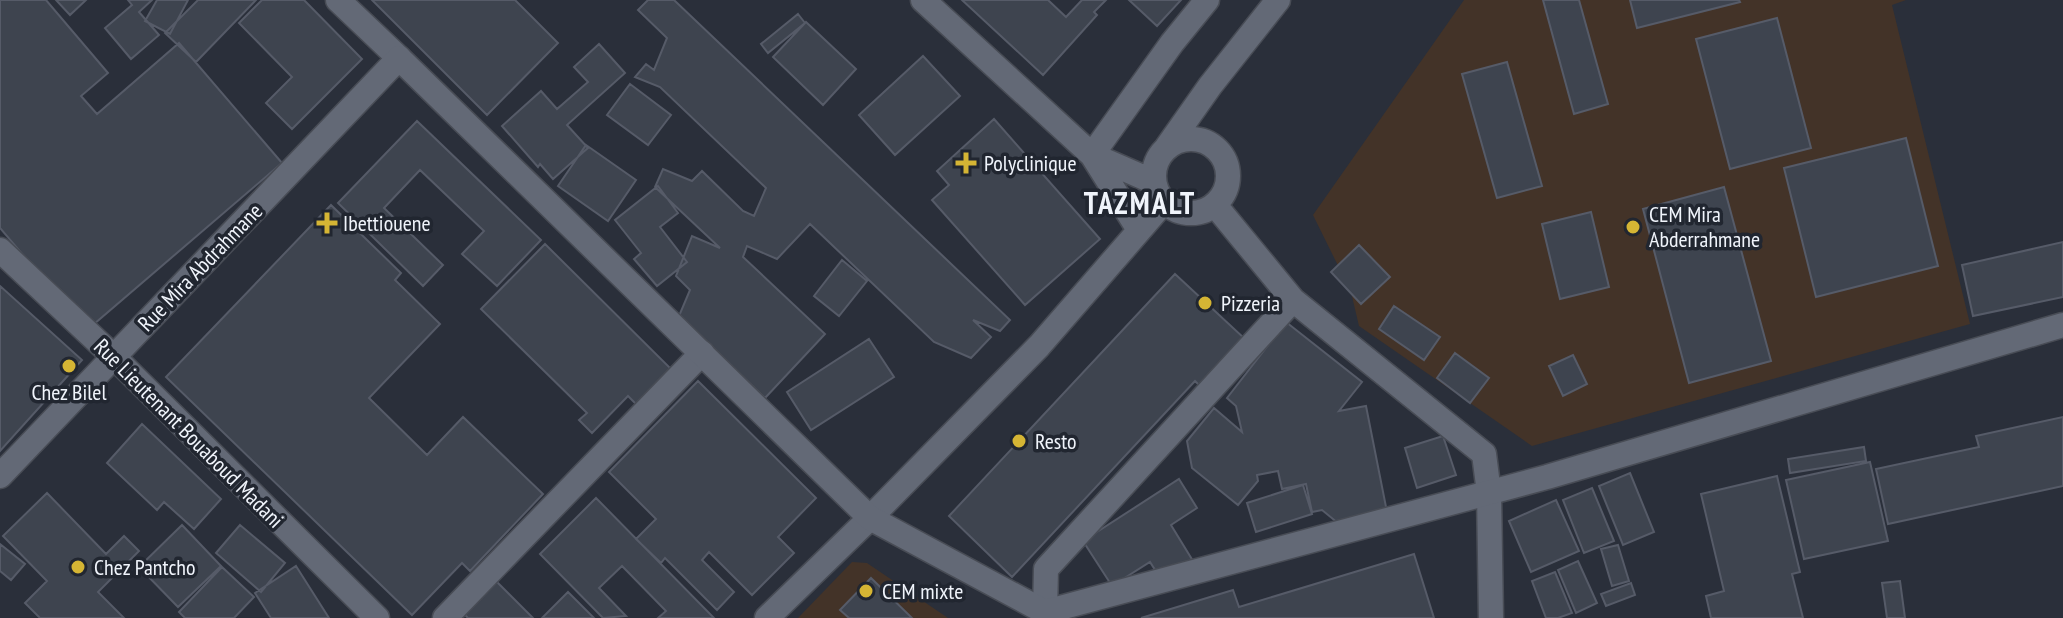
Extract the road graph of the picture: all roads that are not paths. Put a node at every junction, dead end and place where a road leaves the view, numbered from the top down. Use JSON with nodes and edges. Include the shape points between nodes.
{"nodes":[{"id":1,"x":338,"y":0,"type":"edge"},
{"id":2,"x":923,"y":0,"type":"edge"},
{"id":3,"x":1207,"y":0,"type":"edge"},
{"id":4,"x":1278,"y":0,"type":"edge"},
{"id":5,"x":399,"y":58,"type":"junction"},
{"id":6,"x":1165,"y":149,"type":"junction"},
{"id":7,"x":1092,"y":155,"type":"junction"},
{"id":8,"x":1159,"y":192,"type":"junction"},
{"id":9,"x":1215,"y":205,"type":"junction"},
{"id":10,"x":1139,"y":230,"type":"junction"},
{"id":11,"x":0,"y":250,"type":"edge"},
{"id":12,"x":1293,"y":300,"type":"junction"},
{"id":13,"x":2063,"y":325,"type":"edge"},
{"id":14,"x":702,"y":353,"type":"junction"},
{"id":15,"x":114,"y":357,"type":"junction"},
{"id":16,"x":0,"y":476,"type":"edge"},
{"id":17,"x":1489,"y":493,"type":"junction"},
{"id":18,"x":870,"y":518,"type":"junction"},
{"id":19,"x":1087,"y":609,"type":"edge"},
{"id":20,"x":1045,"y":612,"type":"junction"},
{"id":21,"x":377,"y":618,"type":"edge"},
{"id":22,"x":445,"y":618,"type":"edge"},
{"id":23,"x":767,"y":618,"type":"edge"},
{"id":24,"x":1491,"y":618,"type":"edge"}],
"edges":[{"from":1,"to":5,"type":"street"},
{"from":2,"to":7,"type":"street"},
{"from":3,"to":7,"type":"street"},
{"from":4,"to":6,"type":"street"},
{"from":5,"to":14,"type":"street"},
{"from":5,"to":15,"type":"street","name":"Rue Mira Abdrahmane"},
{"from":6,"to":8,"type":"street","via":[[1154,169]]},
{"from":6,"to":9,"type":"street","via":[[1191,139],[1220,153],[1228,177]]},
{"from":7,"to":8,"type":"street"},
{"from":7,"to":10,"type":"street"},
{"from":8,"to":9,"type":"street","via":[[1174,210],[1191,214]]},
{"from":8,"to":10,"type":"street"},
{"from":9,"to":12,"type":"street"},
{"from":10,"to":18,"type":"street","via":[[1039,346]]},
{"from":11,"to":15,"type":"street","name":"Rue Lieutenant Bouaboud Madani"},
{"from":12,"to":17,"type":"street","via":[[1484,454]]},
{"from":12,"to":20,"type":"street","via":[[1046,569]]},
{"from":13,"to":17,"type":"street"},
{"from":14,"to":18,"type":"street"},
{"from":14,"to":22,"type":"street"},
{"from":15,"to":16,"type":"street","name":"Rue Mira Abdrahmane"},
{"from":15,"to":21,"type":"street","name":"Rue Lieutenant Bouaboud Madani"},
{"from":17,"to":19,"type":"street"},
{"from":17,"to":24,"type":"street"},
{"from":18,"to":20,"type":"street"},
{"from":18,"to":23,"type":"street"},
{"from":19,"to":20,"type":"street"}]}
